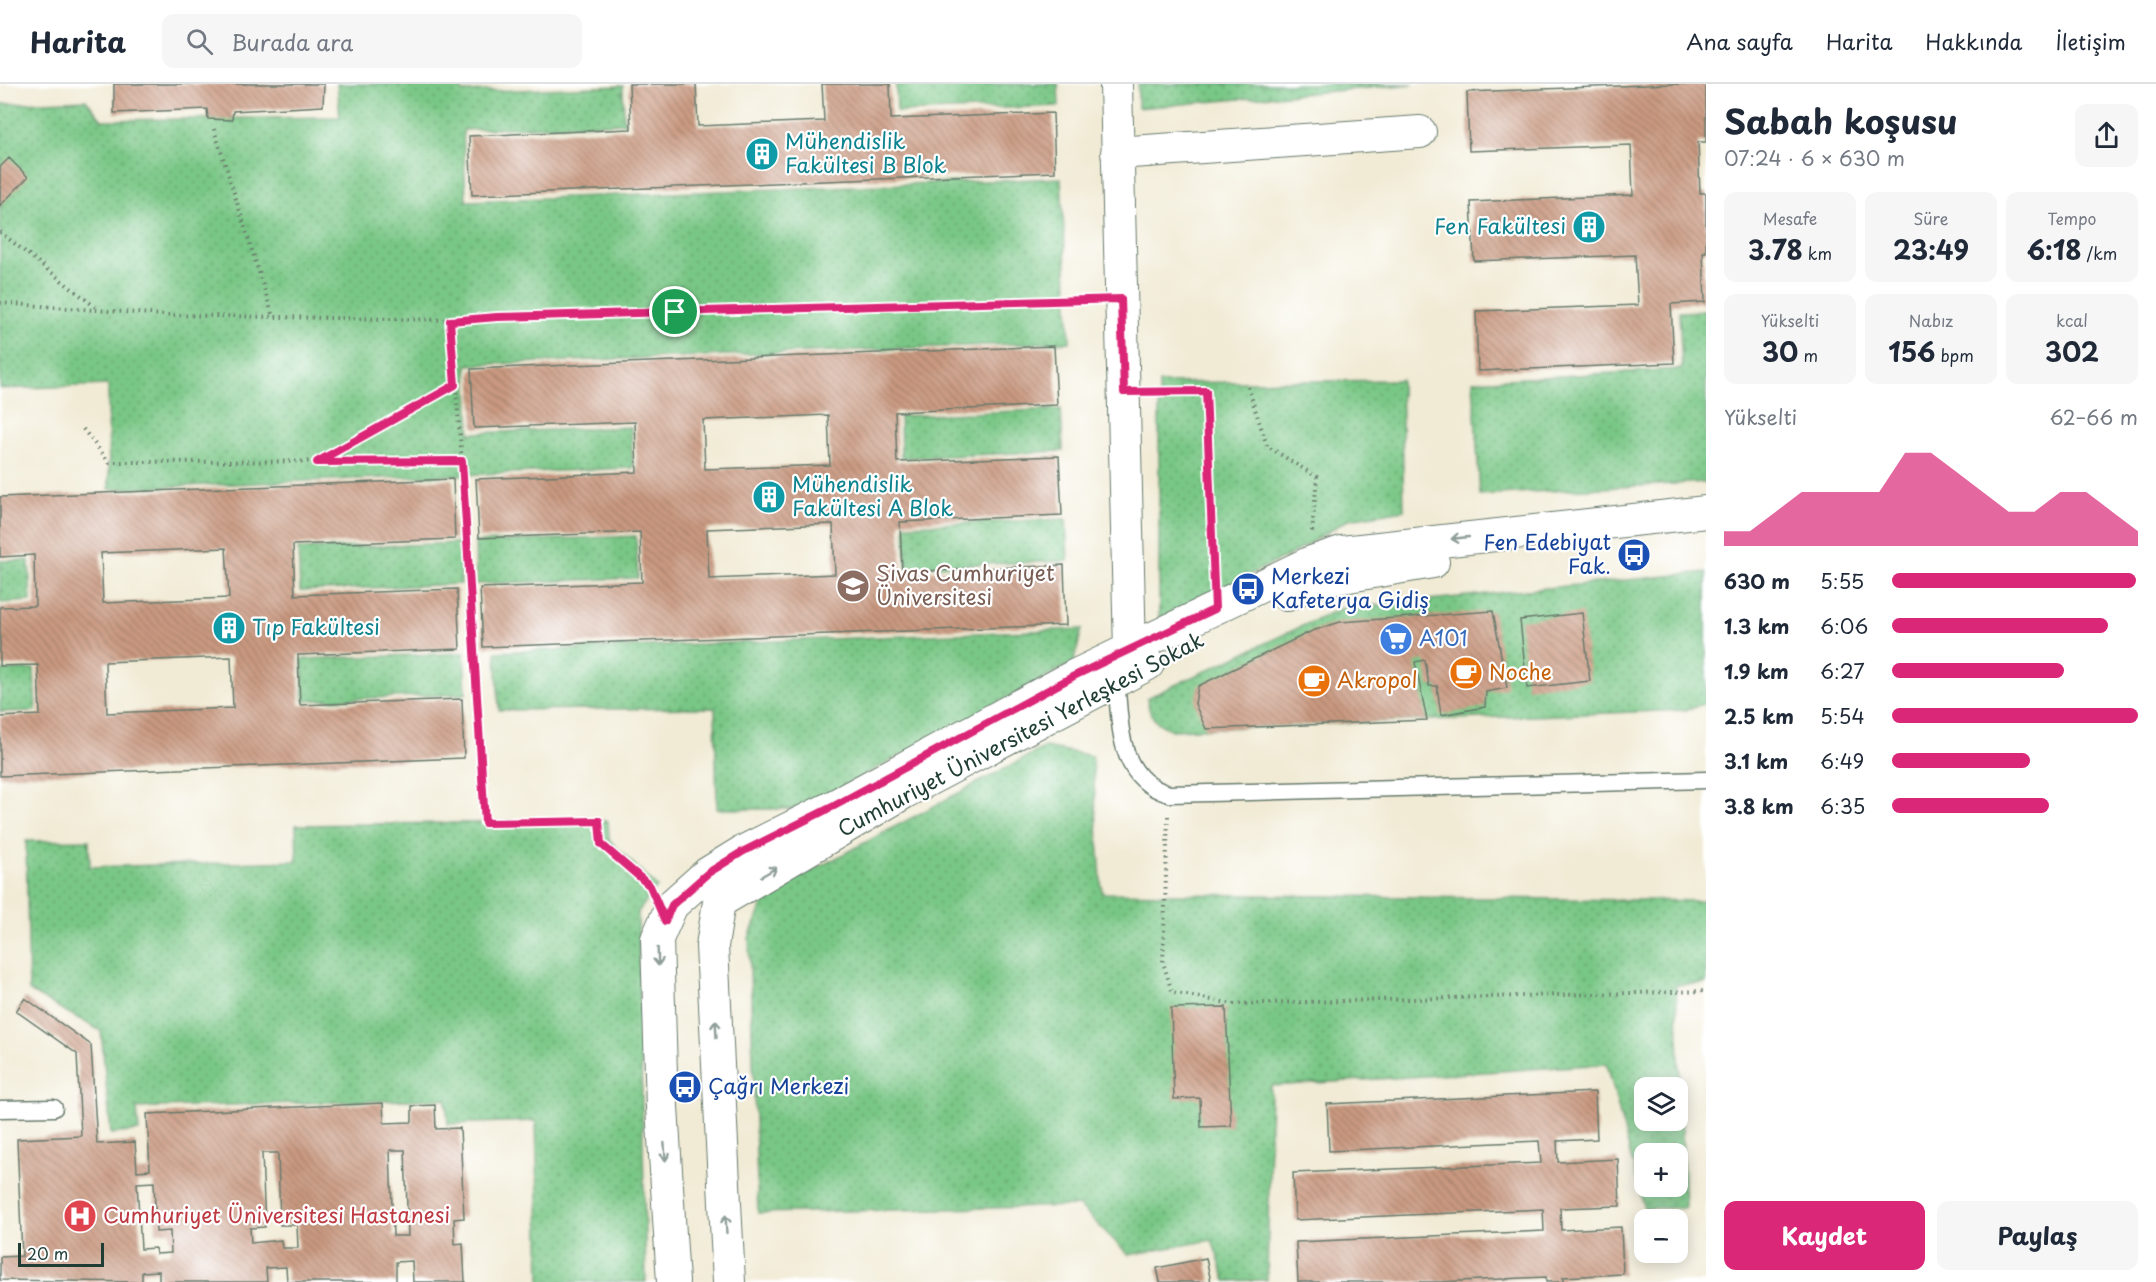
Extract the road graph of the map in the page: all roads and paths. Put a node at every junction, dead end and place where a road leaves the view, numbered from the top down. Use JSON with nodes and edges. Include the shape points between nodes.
{"nodes":[{"id":1,"x":1116,"y":84,"type":"edge"},
{"id":2,"x":214,"y":129,"type":"dead end"},
{"id":3,"x":1420,"y":132,"type":"dead end"},
{"id":4,"x":1117,"y":153,"type":"junction"},
{"id":5,"x":0,"y":232,"type":"edge"},
{"id":6,"x":1121,"y":299,"type":"junction"},
{"id":7,"x":0,"y":303,"type":"edge"},
{"id":8,"x":100,"y":310,"type":"junction"},
{"id":9,"x":273,"y":317,"type":"junction"},
{"id":10,"x":450,"y":321,"type":"junction"},
{"id":11,"x":455,"y":385,"type":"junction"},
{"id":12,"x":1248,"y":387,"type":"dead end"},
{"id":13,"x":1124,"y":392,"type":"junction"},
{"id":14,"x":83,"y":429,"type":"dead end"},
{"id":15,"x":462,"y":461,"type":"junction"},
{"id":16,"x":317,"y":462,"type":"junction"},
{"id":17,"x":1706,"y":512,"type":"edge"},
{"id":18,"x":1706,"y":529,"type":"edge"},
{"id":19,"x":1309,"y":562,"type":"junction"},
{"id":20,"x":1215,"y":609,"type":"junction"},
{"id":21,"x":1130,"y":651,"type":"junction"},
{"id":22,"x":1116,"y":681,"type":"junction"},
{"id":23,"x":1706,"y":780,"type":"edge"},
{"id":24,"x":1169,"y":794,"type":"junction"},
{"id":25,"x":665,"y":921,"type":"junction"},
{"id":26,"x":1706,"y":991,"type":"edge"},
{"id":27,"x":54,"y":1108,"type":"dead end"},
{"id":28,"x":0,"y":1109,"type":"edge"},
{"id":29,"x":673,"y":1282,"type":"edge"},
{"id":30,"x":729,"y":1282,"type":"edge"}],
"edges":[{"from":1,"to":4,"type":"street","name":"Cumhuriyet Üniversitesi Yerleşkesi Sokak"},
{"from":2,"to":9,"type":"path"},
{"from":3,"to":4,"type":"street"},
{"from":4,"to":6,"type":"street","name":"Cumhuriyet Üniversitesi Yerleşkesi Sokak"},
{"from":5,"to":8,"type":"path"},
{"from":6,"to":10,"type":"path"},
{"from":6,"to":13,"type":"street","name":"Cumhuriyet Üniversitesi Yerleşkesi Sokak"},
{"from":7,"to":8,"type":"path"},
{"from":8,"to":9,"type":"path"},
{"from":9,"to":10,"type":"path"},
{"from":10,"to":11,"type":"path"},
{"from":11,"to":15,"type":"path"},
{"from":11,"to":16,"type":"path"},
{"from":12,"to":19,"type":"path","via":[[1267,447],[1317,477]]},
{"from":13,"to":20,"type":"path","via":[[1206,391]]},
{"from":13,"to":21,"type":"street","name":"Cumhuriyet Üniversitesi Yerleşkesi Sokak"},
{"from":14,"to":16,"type":"path","via":[[109,462]]},
{"from":15,"to":16,"type":"path"},
{"from":15,"to":25,"type":"path","via":[[485,823],[599,821],[601,844],[650,886]]},
{"from":17,"to":19,"type":"street","name":"Cumhuriyet Üniversitesi Yerleşkesi Sokak","one_way":true,"via":[[1342,552]]},
{"from":18,"to":22,"type":"street","name":"Cumhuriyet Üniversitesi Yerleşkesi Sokak","via":[[1419,564],[1313,582]]},
{"from":19,"to":20,"type":"street","name":"Cumhuriyet Üniversitesi Yerleşkesi Sokak"},
{"from":20,"to":21,"type":"street","name":"Cumhuriyet Üniversitesi Yerleşkesi Sokak"},
{"from":21,"to":25,"type":"street","name":"Cumhuriyet Üniversitesi Yerleşkesi Sokak","via":[[1074,676],[742,852],[708,873],[672,905]]},
{"from":22,"to":24,"type":"lane","via":[[1123,745],[1132,767],[1153,789]]},
{"from":30,"to":22,"type":"street","name":"Cumhuriyet Üniversitesi Yerleşkesi Sokak","one_way":true,"via":[[712,946],[719,902],[905,792]]},
{"from":23,"to":24,"type":"lane"},
{"from":24,"to":26,"type":"path","via":[[1163,962],[1172,992],[1233,1004]]},
{"from":25,"to":29,"type":"street","name":"Cumhuriyet Üniversitesi Yerleşkesi Sokak","one_way":true,"via":[[657,939]]},
{"from":27,"to":28,"type":"lane"}]}
